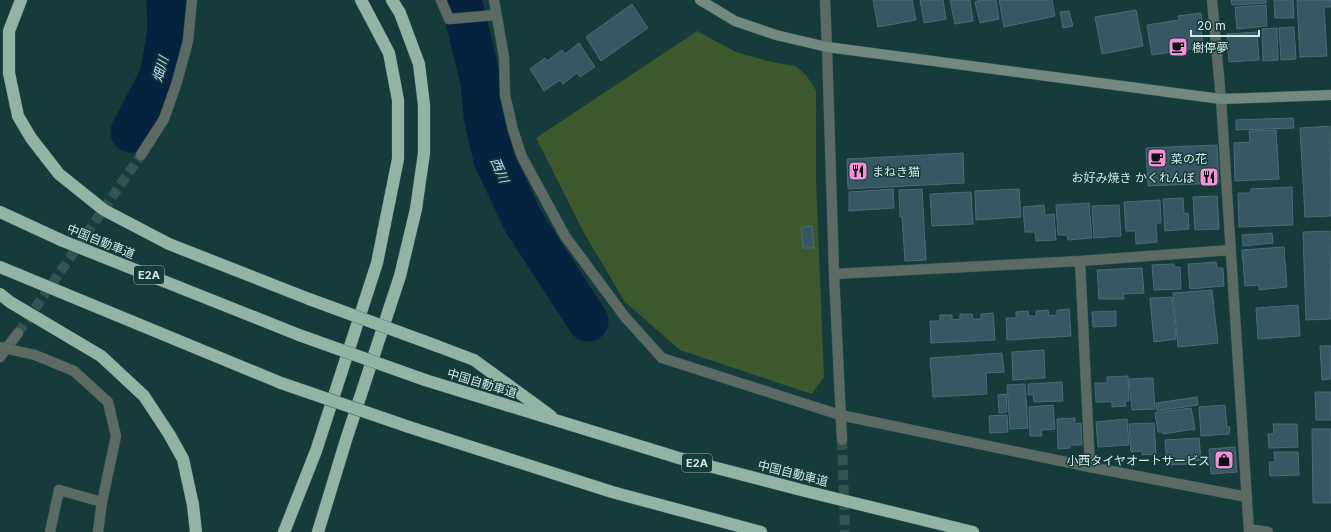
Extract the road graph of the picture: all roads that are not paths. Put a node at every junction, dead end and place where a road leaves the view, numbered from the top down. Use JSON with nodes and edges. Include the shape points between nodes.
{"nodes":[{"id":1,"x":21,"y":0,"type":"edge"},
{"id":2,"x":192,"y":0,"type":"edge"},
{"id":3,"x":361,"y":0,"type":"edge"},
{"id":4,"x":392,"y":0,"type":"edge"},
{"id":5,"x":441,"y":0,"type":"edge"},
{"id":6,"x":494,"y":0,"type":"edge"},
{"id":7,"x":700,"y":0,"type":"edge"},
{"id":8,"x":824,"y":0,"type":"edge"},
{"id":9,"x":1212,"y":0,"type":"edge"},
{"id":10,"x":491,"y":15,"type":"junction"},
{"id":11,"x":827,"y":47,"type":"junction"},
{"id":12,"x":1331,"y":95,"type":"edge"},
{"id":13,"x":1221,"y":99,"type":"junction"},
{"id":14,"x":141,"y":155,"type":"tunnel mouth"},
{"id":15,"x":0,"y":212,"type":"edge"},
{"id":16,"x":1231,"y":250,"type":"junction"},
{"id":17,"x":1080,"y":261,"type":"junction"},
{"id":18,"x":0,"y":267,"type":"edge"},
{"id":19,"x":834,"y":274,"type":"junction"},
{"id":20,"x":0,"y":294,"type":"edge"},
{"id":21,"x":18,"y":333,"type":"tunnel mouth"},
{"id":22,"x":0,"y":347,"type":"edge"},
{"id":23,"x":0,"y":357,"type":"edge"},
{"id":24,"x":840,"y":415,"type":"junction"},
{"id":25,"x":558,"y":421,"type":"junction"},
{"id":26,"x":842,"y":440,"type":"tunnel mouth"},
{"id":27,"x":1090,"y":467,"type":"junction"},
{"id":28,"x":1247,"y":497,"type":"junction"},
{"id":29,"x":102,"y":502,"type":"junction"},
{"id":30,"x":1249,"y":530,"type":"edge"},
{"id":31,"x":50,"y":532,"type":"edge"},
{"id":32,"x":98,"y":532,"type":"edge"},
{"id":33,"x":196,"y":532,"type":"edge"},
{"id":34,"x":284,"y":532,"type":"edge"},
{"id":35,"x":318,"y":532,"type":"edge"},
{"id":36,"x":761,"y":532,"type":"edge"},
{"id":37,"x":973,"y":532,"type":"edge"},
{"id":38,"x":1268,"y":532,"type":"edge"}],
"edges":[{"from":1,"to":25,"type":"highway","bridge":true,"via":[[9,31],[9,73],[18,116],[31,138],[59,174],[104,210],[168,244],[474,360]]},
{"from":2,"to":14,"type":"street","via":[[188,40],[177,82],[164,120]]},
{"from":3,"to":34,"type":"highway","via":[[389,53],[398,100],[398,159],[377,263],[316,451]]},
{"from":4,"to":35,"type":"highway","via":[[400,13],[419,64],[424,105],[424,153],[416,209],[400,276]]},
{"from":5,"to":10,"type":"street","via":[[449,19]]},
{"from":6,"to":10,"type":"street"},
{"from":7,"to":11,"type":"street","via":[[735,21],[776,36]]},
{"from":8,"to":11,"type":"street"},
{"from":9,"to":13,"type":"street"},
{"from":10,"to":24,"type":"street","via":[[504,57],[505,95],[522,157],[565,236],[625,317],[662,358]]},
{"from":11,"to":13,"type":"street"},
{"from":11,"to":19,"type":"street"},
{"from":12,"to":13,"type":"street"},
{"from":13,"to":16,"type":"street"},
{"from":15,"to":25,"type":"highway","name":"中国自動車道","number":"E2A","bridge":true,"via":[[63,241],[299,335],[425,380]]},
{"from":16,"to":17,"type":"street"},
{"from":16,"to":28,"type":"street"},
{"from":17,"to":19,"type":"street"},
{"from":17,"to":27,"type":"street"},
{"from":18,"to":36,"type":"highway","bridge":true,"via":[[281,383],[612,492]]},
{"from":19,"to":24,"type":"street"},
{"from":20,"to":33,"type":"highway","via":[[102,356],[144,396],[183,459]]},
{"from":21,"to":23,"type":"street"},
{"from":22,"to":29,"type":"street","bridge":true,"via":[[35,355],[74,371],[108,402],[116,436]]},
{"from":24,"to":26,"type":"street"},
{"from":24,"to":27,"type":"street"},
{"from":25,"to":37,"type":"highway","name":"中国自動車道","number":"E2A","via":[[690,461]]},
{"from":27,"to":28,"type":"street"},
{"from":28,"to":30,"type":"street"},
{"from":29,"to":31,"type":"street","via":[[59,490]]},
{"from":29,"to":32,"type":"street"},
{"from":30,"to":38,"type":"street"}]}
